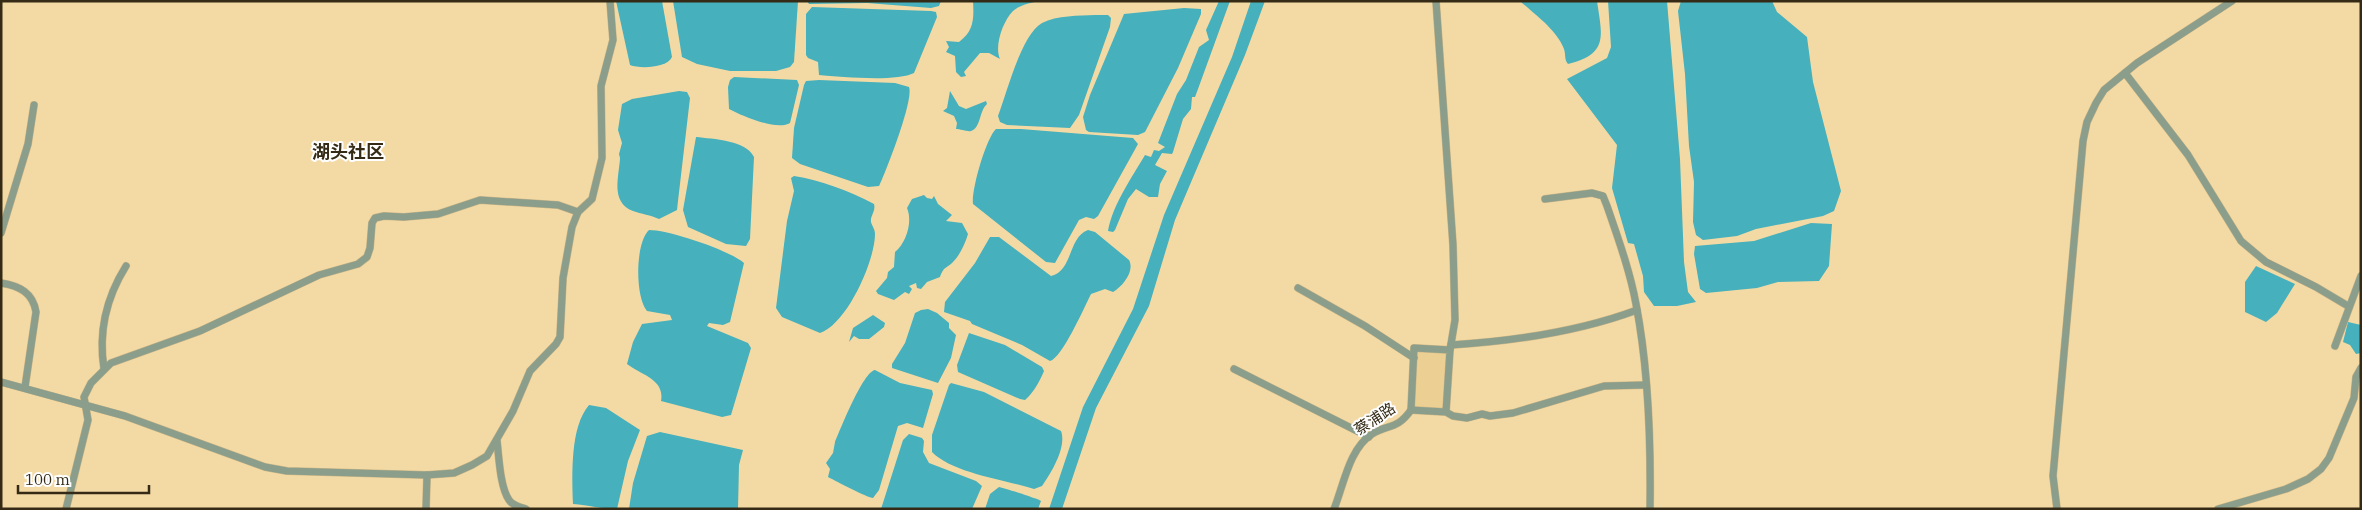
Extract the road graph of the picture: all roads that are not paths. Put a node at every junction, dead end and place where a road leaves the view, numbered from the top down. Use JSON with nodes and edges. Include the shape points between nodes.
{"nodes":[{"id":1,"x":610,"y":1,"type":"edge"},
{"id":2,"x":1436,"y":1,"type":"edge"},
{"id":3,"x":2232,"y":1,"type":"edge"},
{"id":4,"x":2125,"y":73,"type":"junction"},
{"id":5,"x":34,"y":105,"type":"dead end"},
{"id":6,"x":1545,"y":199,"type":"dead end"},
{"id":7,"x":578,"y":212,"type":"junction"},
{"id":8,"x":1,"y":233,"type":"edge"},
{"id":9,"x":126,"y":266,"type":"dead end"},
{"id":10,"x":2361,"y":276,"type":"edge"},
{"id":11,"x":1,"y":283,"type":"edge"},
{"id":12,"x":1298,"y":288,"type":"dead end"},
{"id":13,"x":2348,"y":306,"type":"junction"},
{"id":14,"x":1637,"y":310,"type":"junction"},
{"id":15,"x":2335,"y":346,"type":"dead end"},
{"id":16,"x":1451,"y":348,"type":"junction"},
{"id":17,"x":1414,"y":358,"type":"junction"},
{"id":18,"x":2361,"y":368,"type":"edge"},
{"id":19,"x":104,"y":369,"type":"junction"},
{"id":20,"x":1234,"y":369,"type":"dead end"},
{"id":21,"x":1,"y":382,"type":"edge"},
{"id":22,"x":1645,"y":385,"type":"junction"},
{"id":23,"x":25,"y":387,"type":"junction"},
{"id":24,"x":84,"y":404,"type":"junction"},
{"id":25,"x":1411,"y":410,"type":"junction"},
{"id":26,"x":1446,"y":412,"type":"junction"},
{"id":27,"x":1369,"y":437,"type":"junction"},
{"id":28,"x":497,"y":441,"type":"junction"},
{"id":29,"x":427,"y":475,"type":"junction"},
{"id":30,"x":66,"y":509,"type":"edge"},
{"id":31,"x":426,"y":509,"type":"edge"},
{"id":32,"x":526,"y":509,"type":"edge"},
{"id":33,"x":1334,"y":509,"type":"edge"},
{"id":34,"x":1650,"y":509,"type":"edge"},
{"id":35,"x":2057,"y":509,"type":"edge"},
{"id":36,"x":2218,"y":509,"type":"edge"}],
"edges":[{"from":1,"to":7,"type":"street","via":[[613,40],[601,86],[602,158],[592,199]]},
{"from":2,"to":16,"type":"street","via":[[1453,245],[1455,320]]},
{"from":3,"to":4,"type":"street"},
{"from":4,"to":13,"type":"street","via":[[2188,155],[2241,241],[2266,262]]},
{"from":4,"to":35,"type":"street","via":[[2104,90],[2083,141],[2054,476]]},
{"from":5,"to":8,"type":"street","via":[[28,144]]},
{"from":6,"to":14,"type":"street","via":[[1592,193],[1603,196]]},
{"from":7,"to":19,"type":"street","via":[[558,205],[480,200],[438,214],[375,218],[370,248],[358,264],[319,275],[200,331],[110,363]]},
{"from":7,"to":28,"type":"street","via":[[572,227],[564,278],[560,338],[530,370]]},
{"from":9,"to":19,"type":"street","via":[[106,309],[102,338]]},
{"from":10,"to":13,"type":"street"},
{"from":11,"to":23,"type":"street","via":[[22,289],[34,301],[36,312]]},
{"from":12,"to":17,"type":"street"},
{"from":13,"to":15,"type":"street"},
{"from":14,"to":16,"type":"street","via":[[1559,332]]},
{"from":14,"to":22,"type":"street"},
{"from":16,"to":17,"type":"street","via":[[1414,348]]},
{"from":16,"to":26,"type":"street"},
{"from":17,"to":25,"type":"street"},
{"from":18,"to":36,"type":"street","via":[[2356,377],[2354,398],[2329,458],[2321,469],[2286,489]]},
{"from":19,"to":24,"type":"street","via":[[90,383]]},
{"from":20,"to":27,"type":"street"},
{"from":21,"to":23,"type":"street"},
{"from":22,"to":26,"type":"street","via":[[1604,386],[1513,413],[1467,418]]},
{"from":22,"to":34,"type":"street","via":[[1651,438]]},
{"from":23,"to":24,"type":"street"},
{"from":24,"to":29,"type":"street","via":[[265,467],[287,471]]},
{"from":24,"to":30,"type":"street","via":[[88,420]]},
{"from":25,"to":26,"type":"street"},
{"from":25,"to":27,"type":"street","name":"蔡浦路","via":[[1393,427]]},
{"from":27,"to":33,"type":"street","name":"蔡浦路","via":[[1357,447]]},
{"from":28,"to":29,"type":"street","via":[[487,456],[472,466],[454,473]]},
{"from":28,"to":32,"type":"street","via":[[509,501]]},
{"from":29,"to":31,"type":"street"}]}
